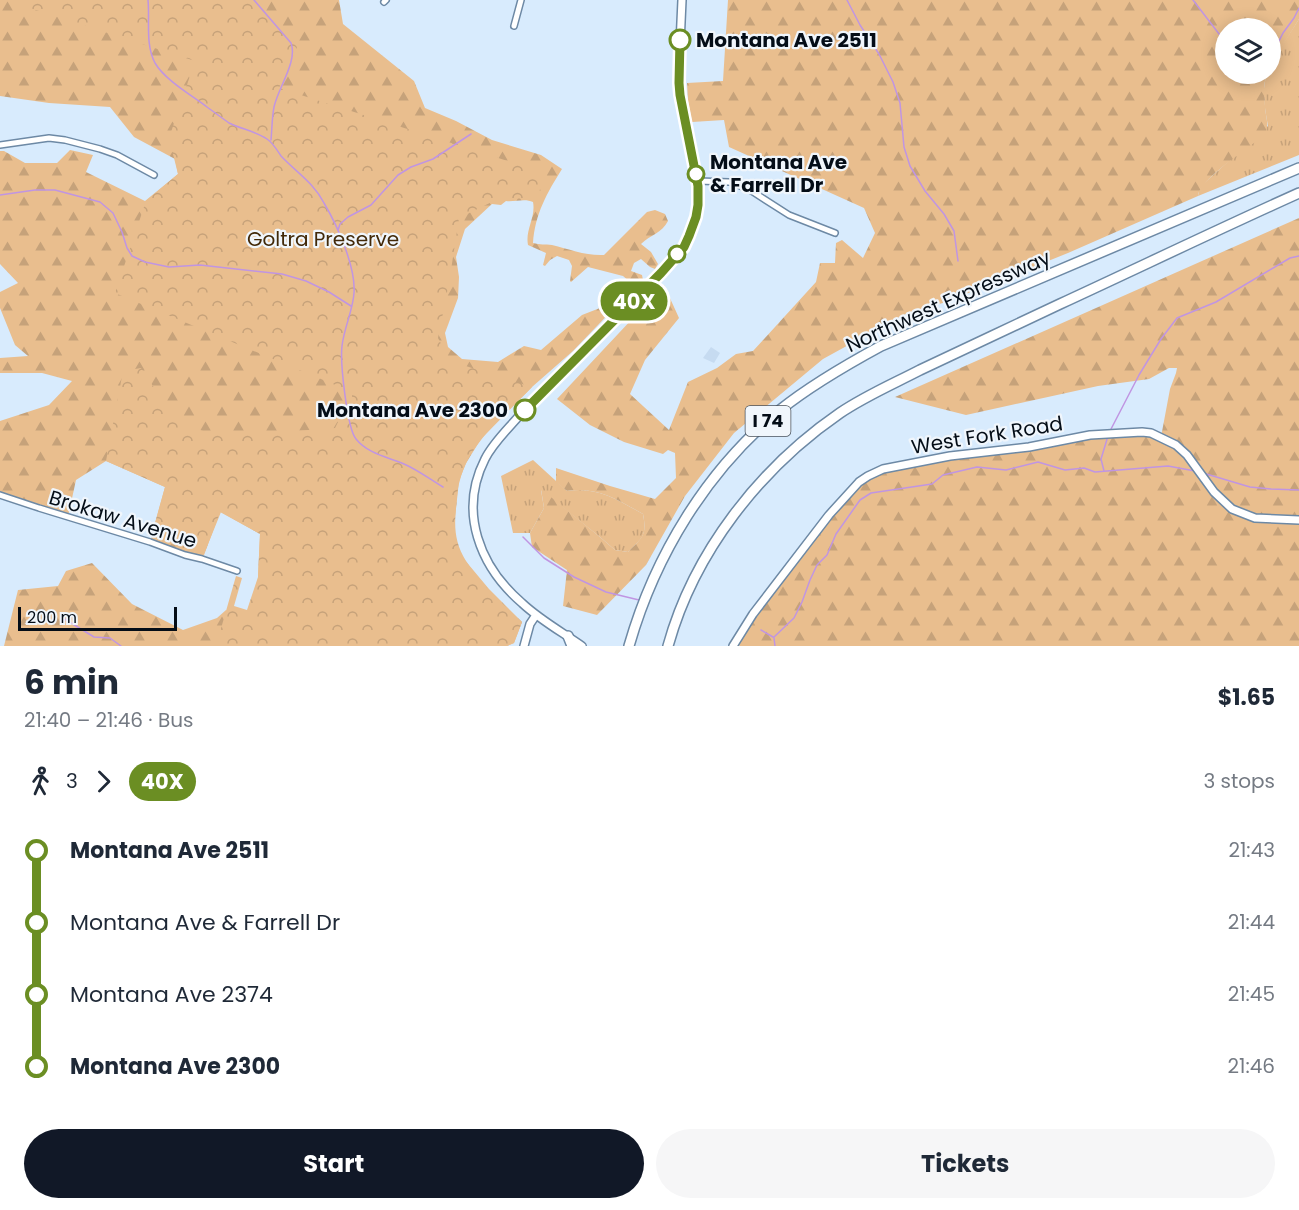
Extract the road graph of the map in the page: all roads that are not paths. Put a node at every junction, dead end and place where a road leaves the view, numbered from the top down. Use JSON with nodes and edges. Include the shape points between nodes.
{"nodes":[{"id":1,"x":521,"y":0,"type":"edge"},
{"id":2,"x":682,"y":0,"type":"edge"},
{"id":3,"x":514,"y":26,"type":"dead end"},
{"id":4,"x":0,"y":145,"type":"edge"},
{"id":5,"x":1299,"y":168,"type":"edge"},
{"id":6,"x":154,"y":175,"type":"dead end"},
{"id":7,"x":698,"y":181,"type":"junction"},
{"id":8,"x":1299,"y":193,"type":"edge"},
{"id":9,"x":835,"y":233,"type":"dead end"},
{"id":10,"x":0,"y":495,"type":"edge"},
{"id":11,"x":1299,"y":520,"type":"edge"},
{"id":12,"x":237,"y":571,"type":"dead end"},
{"id":13,"x":536,"y":615,"type":"junction"},
{"id":14,"x":568,"y":636,"type":"junction"},
{"id":15,"x":736,"y":645,"type":"edge"},
{"id":16,"x":524,"y":646,"type":"edge"},
{"id":17,"x":572,"y":646,"type":"edge"},
{"id":18,"x":582,"y":646,"type":"edge"},
{"id":19,"x":629,"y":646,"type":"edge"},
{"id":20,"x":668,"y":646,"type":"edge"}],
"edges":[{"from":1,"to":3,"type":"street"},
{"from":2,"to":7,"type":"street","via":[[680,95]]},
{"from":4,"to":6,"type":"street","via":[[49,138],[65,140],[117,155]]},
{"from":5,"to":19,"type":"highway","name":"Northwest Expressway","number":"I 74","via":[[881,346],[801,394],[760,428],[696,501],[658,566]]},
{"from":7,"to":9,"type":"street","via":[[736,184],[789,215]]},
{"from":7,"to":13,"type":"street","via":[[696,217],[684,247],[519,416],[490,450],[480,469],[473,499],[477,537],[491,569]]},
{"from":8,"to":20,"type":"highway","number":"I 74","via":[[988,337],[841,412],[785,457],[736,513],[700,567]]},
{"from":10,"to":12,"type":"street","name":"Brokaw Avenue"},
{"from":11,"to":15,"type":"street","name":"West Fork Road","via":[[1260,518],[1226,505],[1176,445],[1151,433],[1084,436],[883,469],[852,489],[829,515],[753,614]]},
{"from":13,"to":14,"type":"street"},
{"from":13,"to":16,"type":"street"},
{"from":14,"to":17,"type":"highway"},
{"from":14,"to":18,"type":"street"}]}
